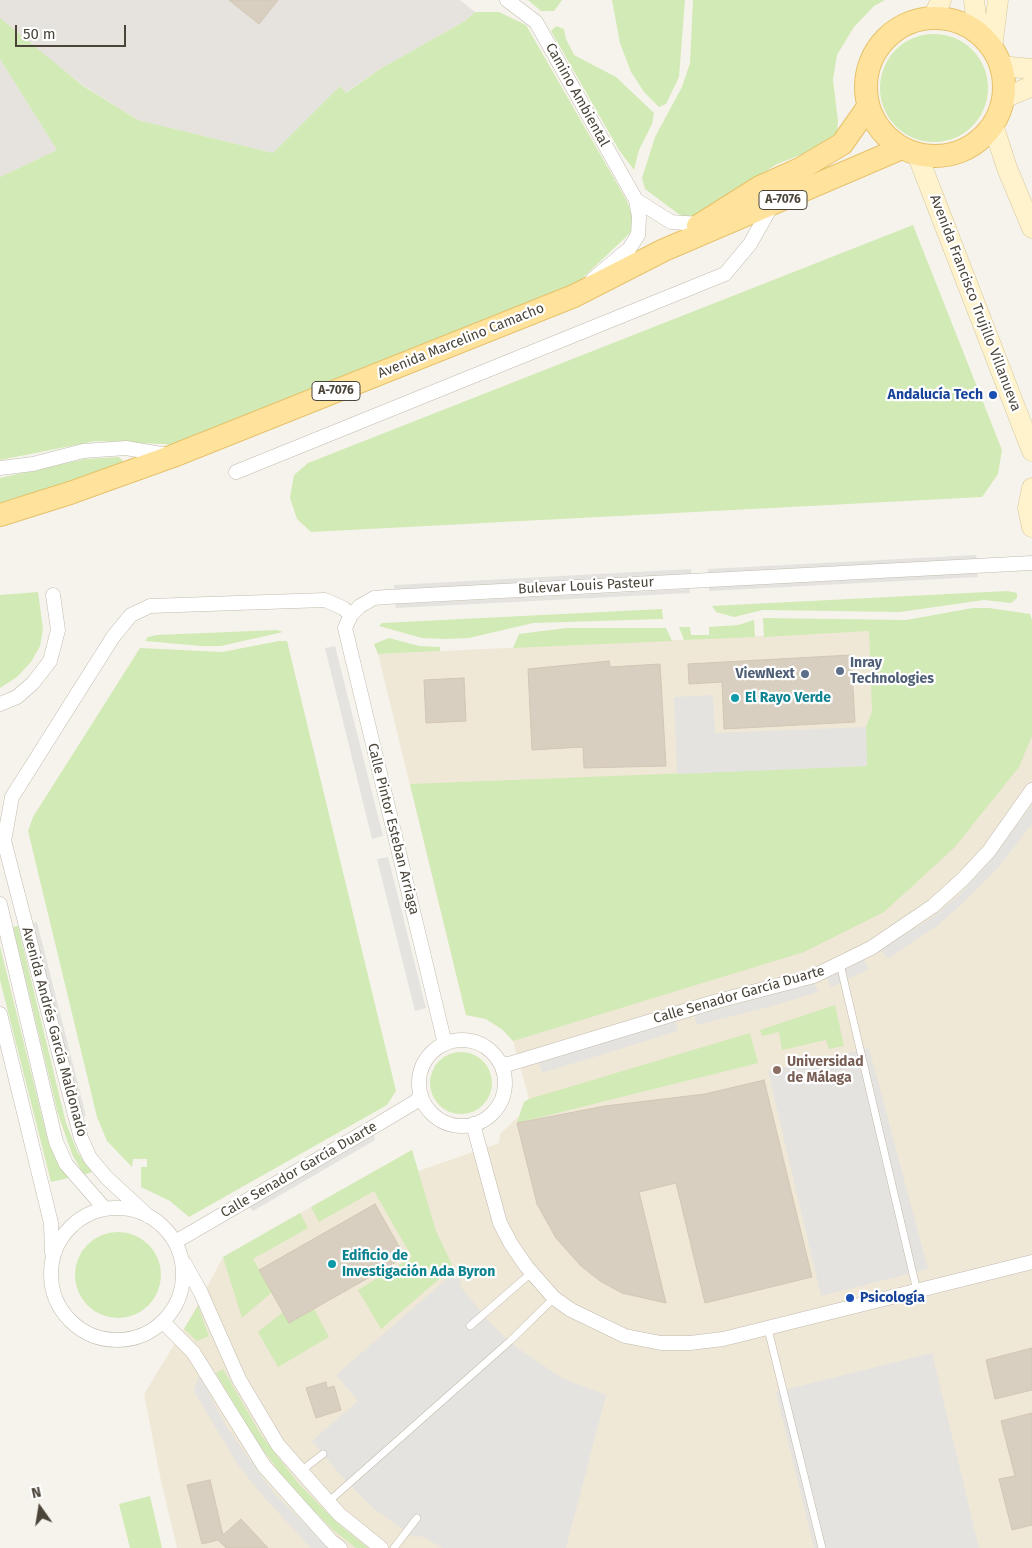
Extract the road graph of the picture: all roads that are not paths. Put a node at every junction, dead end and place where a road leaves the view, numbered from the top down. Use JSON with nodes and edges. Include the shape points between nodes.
{"nodes":[{"id":1,"x":507,"y":0,"type":"edge"},
{"id":2,"x":974,"y":0,"type":"edge"},
{"id":3,"x":998,"y":0,"type":"edge"},
{"id":4,"x":937,"y":9,"type":"edge"},
{"id":5,"x":990,"y":49,"type":"junction"},
{"id":6,"x":1032,"y":69,"type":"edge"},
{"id":7,"x":1032,"y":86,"type":"edge"},
{"id":8,"x":1004,"y":98,"type":"junction"},
{"id":9,"x":868,"y":107,"type":"junction"},
{"id":10,"x":993,"y":125,"type":"junction"},
{"id":11,"x":910,"y":152,"type":"junction"},
{"id":12,"x":636,"y":200,"type":"junction"},
{"id":13,"x":772,"y":205,"type":"junction"},
{"id":14,"x":699,"y":224,"type":"junction"},
{"id":15,"x":1032,"y":228,"type":"edge"},
{"id":16,"x":664,"y":250,"type":"junction"},
{"id":17,"x":574,"y":296,"type":"junction"},
{"id":18,"x":1032,"y":451,"type":"edge"},
{"id":19,"x":173,"y":456,"type":"junction"},
{"id":20,"x":0,"y":468,"type":"edge"},
{"id":21,"x":236,"y":472,"type":"dead end"},
{"id":22,"x":1032,"y":488,"type":"edge"},
{"id":23,"x":0,"y":515,"type":"edge"},
{"id":24,"x":1032,"y":527,"type":"edge"},
{"id":25,"x":1032,"y":563,"type":"edge"},
{"id":26,"x":53,"y":595,"type":"dead end"},
{"id":27,"x":351,"y":615,"type":"junction"},
{"id":28,"x":5,"y":702,"type":"edge"},
{"id":29,"x":0,"y":718,"type":"edge"},
{"id":30,"x":1032,"y":790,"type":"edge"},
{"id":31,"x":0,"y":826,"type":"edge"},
{"id":32,"x":4,"y":841,"type":"junction"},
{"id":33,"x":0,"y":904,"type":"edge"},
{"id":34,"x":840,"y":964,"type":"junction"},
{"id":35,"x":0,"y":1014,"type":"edge"},
{"id":36,"x":445,"y":1044,"type":"junction"},
{"id":37,"x":500,"y":1063,"type":"junction"},
{"id":38,"x":421,"y":1095,"type":"junction"},
{"id":39,"x":473,"y":1124,"type":"junction"},
{"id":40,"x":105,"y":1208,"type":"junction"},
{"id":41,"x":148,"y":1216,"type":"junction"},
{"id":42,"x":176,"y":1242,"type":"junction"},
{"id":43,"x":52,"y":1258,"type":"junction"},
{"id":44,"x":182,"y":1258,"type":"junction"},
{"id":45,"x":1032,"y":1262,"type":"edge"},
{"id":46,"x":531,"y":1273,"type":"junction"},
{"id":47,"x":917,"y":1291,"type":"junction"},
{"id":48,"x":554,"y":1298,"type":"junction"},
{"id":49,"x":163,"y":1322,"type":"junction"},
{"id":50,"x":470,"y":1326,"type":"dead end"},
{"id":51,"x":768,"y":1329,"type":"junction"},
{"id":52,"x":322,"y":1454,"type":"dead end"},
{"id":53,"x":301,"y":1472,"type":"junction"},
{"id":54,"x":328,"y":1502,"type":"junction"},
{"id":55,"x":417,"y":1518,"type":"dead end"},
{"id":56,"x":340,"y":1548,"type":"edge"},
{"id":57,"x":381,"y":1548,"type":"edge"},
{"id":58,"x":394,"y":1548,"type":"edge"},
{"id":59,"x":822,"y":1548,"type":"edge"}],
"edges":[{"from":1,"to":12,"type":"street","name":"Camino Ambiental","via":[[536,22]]},
{"from":2,"to":5,"type":"street"},
{"from":3,"to":5,"type":"street"},
{"from":4,"to":5,"type":"main road"},
{"from":4,"to":9,"type":"main road","via":[[893,32],[878,47],[869,65],[865,86]]},
{"from":5,"to":6,"type":"street"},
{"from":5,"to":8,"type":"main road","number":"A-7076","via":[[1004,82]]},
{"from":7,"to":8,"type":"street"},
{"from":8,"to":10,"type":"main road","number":"A-7076"},
{"from":9,"to":11,"type":"main road","via":[[875,124],[887,138]]},
{"from":9,"to":14,"type":"main road","name":"Avenida Marcelino Camacho","number":"A-7076","via":[[842,144],[800,169],[760,187]]},
{"from":10,"to":11,"type":"main road","number":"A-7076","via":[[979,141],[960,152],[939,157]]},
{"from":10,"to":15,"type":"street"},
{"from":11,"to":13,"type":"main road","name":"Avenida Marcelino Camacho","number":"A-7076"},
{"from":11,"to":18,"type":"street","name":"Avenida Francisco Trujillo Villanueva"},
{"from":12,"to":14,"type":"street","name":"Camino Ambiental","via":[[671,222]]},
{"from":12,"to":17,"type":"street","name":"Camino Ambiental","via":[[638,234],[629,249]]},
{"from":13,"to":16,"type":"main road","name":"Avenida Marcelino Camacho","number":"A-7076"},
{"from":13,"to":21,"type":"street","via":[[750,244],[725,274]]},
{"from":14,"to":16,"type":"main road","name":"Avenida Marcelino Camacho","number":"A-7076"},
{"from":16,"to":17,"type":"main road","name":"Avenida Marcelino Camacho","number":"A-7076"},
{"from":17,"to":19,"type":"main road","name":"Avenida Marcelino Camacho","number":"A-7076"},
{"from":19,"to":20,"type":"street","via":[[126,448],[91,450]]},
{"from":19,"to":23,"type":"main road","name":"Avenida Marcelino Camacho","number":"A-7076","via":[[70,494]]},
{"from":22,"to":24,"type":"street","via":[[1028,508]]},
{"from":25,"to":27,"type":"street","name":"Bulevar Louis Pasteur","via":[[387,597],[374,598]]},
{"from":26,"to":28,"type":"street","via":[[58,630],[50,660],[33,683],[17,697]]},
{"from":27,"to":32,"type":"street","via":[[325,600],[150,606],[131,615],[12,797]]},
{"from":27,"to":36,"type":"street","name":"Calle Pintor Esteban Arriaga","via":[[345,628],[347,641]]},
{"from":28,"to":29,"type":"street"},
{"from":30,"to":34,"type":"street","name":"Calle Senador García Duarte","via":[[989,851],[963,880],[903,928]]},
{"from":31,"to":32,"type":"street","name":"Avenida Andrés García Maldonado"},
{"from":32,"to":41,"type":"street","name":"Avenida Andrés García Maldonado","via":[[81,1138],[90,1158]]},
{"from":33,"to":40,"type":"street","name":"Avenida Andrés García Maldonado","via":[[56,1142],[66,1164]]},
{"from":34,"to":37,"type":"street","name":"Calle Senador García Duarte","via":[[814,976],[706,1004],[509,1064]]},
{"from":34,"to":47,"type":"lane"},
{"from":35,"to":43,"type":"street","via":[[51,1223]]},
{"from":36,"to":37,"type":"street","via":[[458,1040],[482,1045]]},
{"from":36,"to":38,"type":"street","via":[[435,1050],[423,1065],[419,1083]]},
{"from":37,"to":39,"type":"street","via":[[504,1082],[500,1102],[493,1112]]},
{"from":38,"to":39,"type":"street","via":[[434,1116],[457,1125]]},
{"from":38,"to":42,"type":"street","name":"Calle Senador García Duarte","via":[[380,1124]]},
{"from":39,"to":46,"type":"street","via":[[500,1223],[510,1244]]},
{"from":40,"to":41,"type":"street","via":[[134,1210]]},
{"from":40,"to":43,"type":"street","via":[[71,1226],[59,1240]]},
{"from":41,"to":42,"type":"street","via":[[161,1224]]},
{"from":42,"to":44,"type":"street"},
{"from":43,"to":49,"type":"street","via":[[50,1280],[56,1302],[68,1320],[86,1334],[107,1340],[130,1340],[150,1332]]},
{"from":44,"to":49,"type":"street","via":[[184,1279],[179,1300]]},
{"from":44,"to":53,"type":"street","via":[[239,1379],[278,1445]]},
{"from":45,"to":47,"type":"street"},
{"from":46,"to":48,"type":"street"},
{"from":46,"to":50,"type":"lane"},
{"from":47,"to":51,"type":"street"},
{"from":48,"to":51,"type":"street","via":[[624,1336],[661,1343],[723,1339]]},
{"from":48,"to":54,"type":"lane"},
{"from":49,"to":56,"type":"street","via":[[193,1352],[264,1466]]},
{"from":51,"to":59,"type":"lane"},
{"from":52,"to":53,"type":"lane"},
{"from":53,"to":54,"type":"street"},
{"from":54,"to":57,"type":"street"},
{"from":55,"to":58,"type":"lane"}]}
